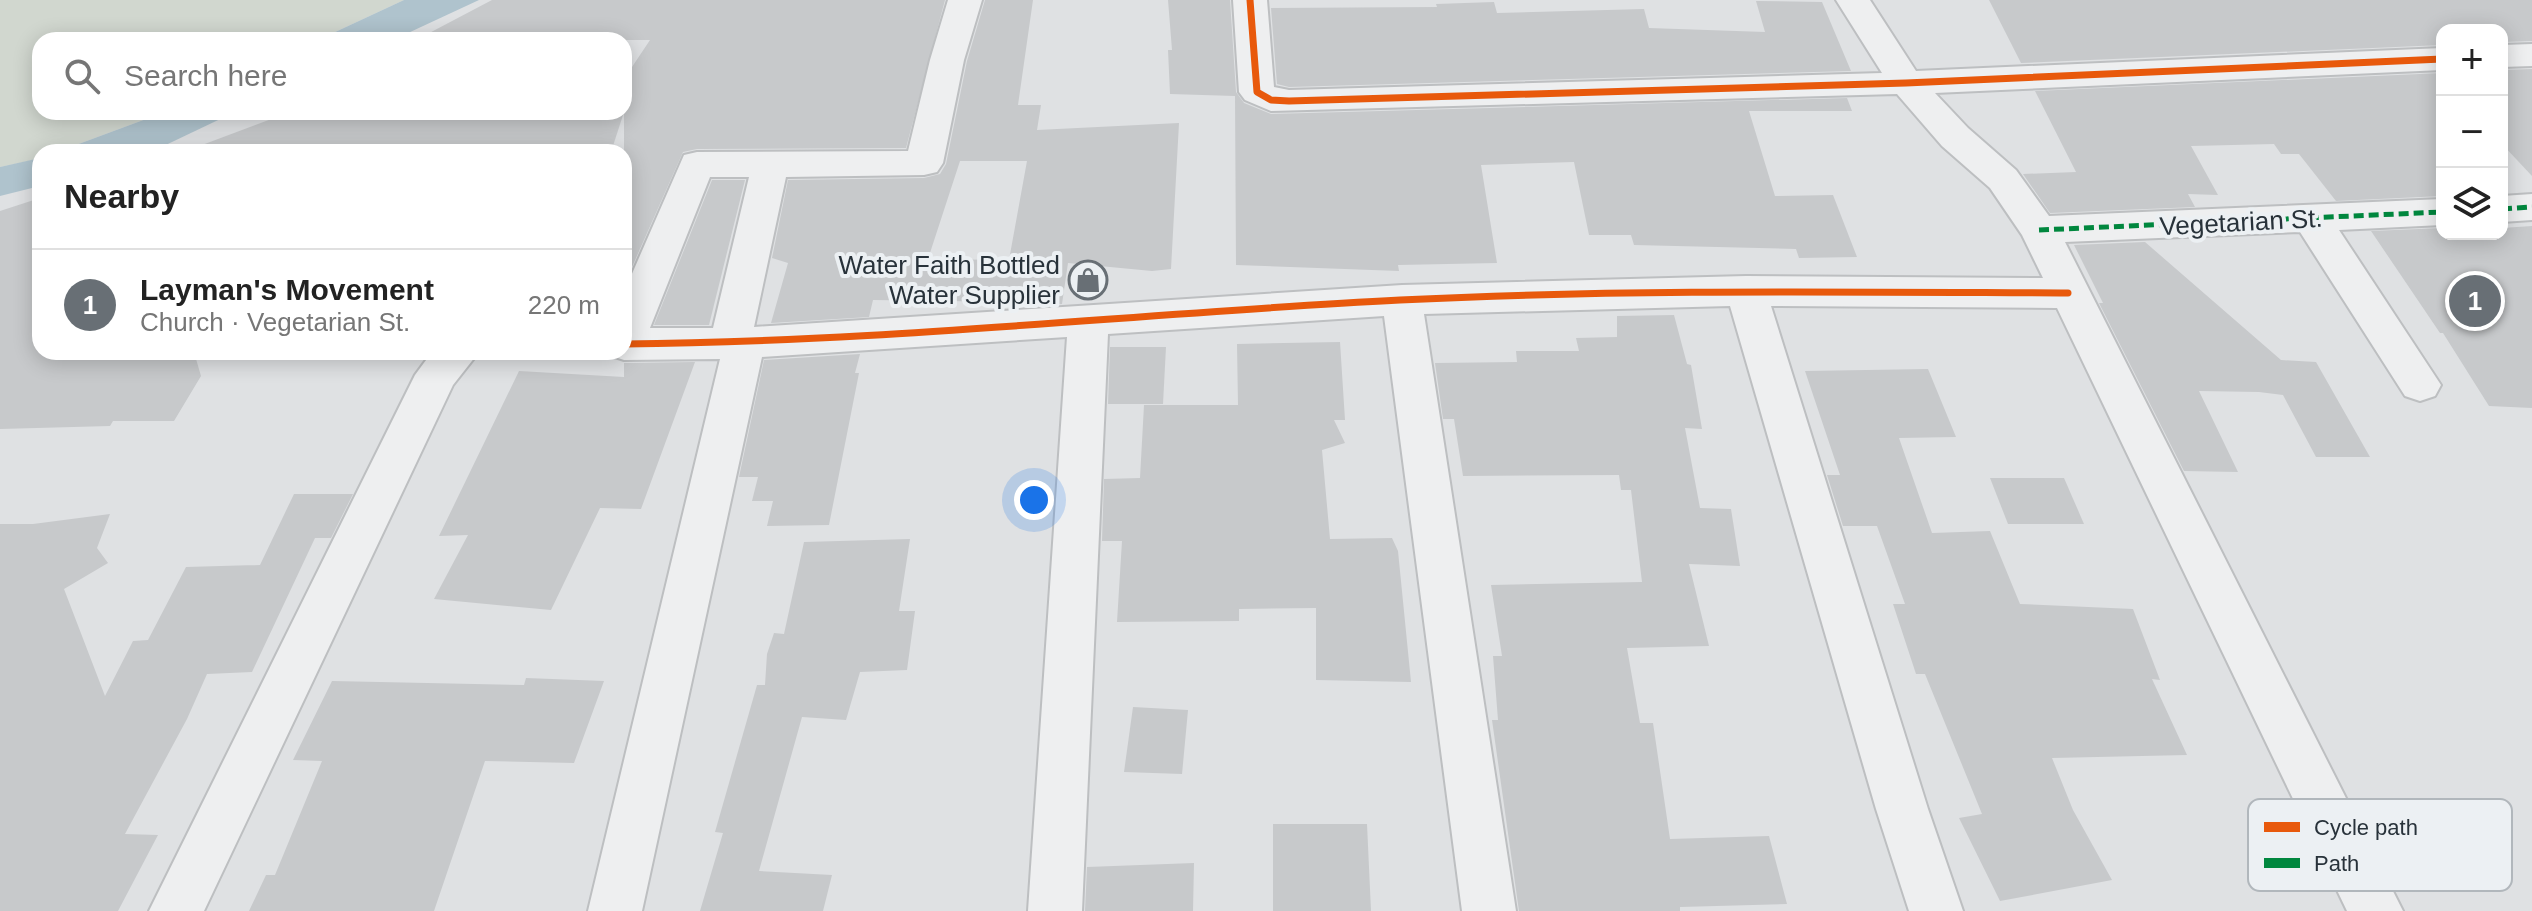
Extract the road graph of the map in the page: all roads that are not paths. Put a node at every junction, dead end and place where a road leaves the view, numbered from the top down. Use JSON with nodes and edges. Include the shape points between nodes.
{"nodes":[{"id":1,"x":965,"y":0,"type":"edge"},
{"id":2,"x":1250,"y":0,"type":"edge"},
{"id":3,"x":1853,"y":0,"type":"edge"},
{"id":4,"x":2532,"y":55,"type":"edge"},
{"id":5,"x":2508,"y":56,"type":"edge"},
{"id":6,"x":2436,"y":59,"type":"edge"},
{"id":7,"x":1906,"y":83,"type":"junction"},
{"id":8,"x":770,"y":165,"type":"junction"},
{"id":9,"x":2532,"y":207,"type":"edge"},
{"id":10,"x":2508,"y":209,"type":"edge"},
{"id":11,"x":2436,"y":212,"type":"edge"},
{"id":12,"x":2310,"y":217,"type":"junction"},
{"id":13,"x":2039,"y":230,"type":"junction"},
{"id":14,"x":1746,"y":291,"type":"junction"},
{"id":15,"x":2068,"y":293,"type":"junction"},
{"id":16,"x":1402,"y":300,"type":"junction"},
{"id":17,"x":632,"y":322,"type":"edge"},
{"id":18,"x":1088,"y":323,"type":"junction"},
{"id":19,"x":632,"y":342,"type":"edge"},
{"id":20,"x":737,"y":343,"type":"junction"},
{"id":21,"x":450,"y":360,"type":"edge"},
{"id":22,"x":2420,"y":385,"type":"dead end"},
{"id":23,"x":2320,"y":799,"type":"edge"},
{"id":24,"x":2366,"y":891,"type":"edge"},
{"id":25,"x":176,"y":911,"type":"edge"},
{"id":26,"x":615,"y":911,"type":"edge"},
{"id":27,"x":1055,"y":911,"type":"edge"},
{"id":28,"x":1489,"y":911,"type":"edge"},
{"id":29,"x":1936,"y":911,"type":"edge"},
{"id":30,"x":2376,"y":911,"type":"edge"}],
"edges":[{"from":1,"to":8,"type":"street","via":[[924,163]]},
{"from":2,"to":7,"type":"street","via":[[1255,85],[1271,100]]},
{"from":3,"to":7,"type":"street"},
{"from":4,"to":5,"type":"street"},
{"from":6,"to":7,"type":"street"},
{"from":7,"to":13,"type":"street","via":[[2003,179]]},
{"from":8,"to":17,"type":"street","via":[[697,164]]},
{"from":8,"to":20,"type":"street"},
{"from":9,"to":10,"type":"street"},
{"from":11,"to":12,"type":"street","name":"Vegetarian St."},
{"from":12,"to":13,"type":"street","name":"Vegetarian St."},
{"from":12,"to":22,"type":"street"},
{"from":13,"to":15,"type":"street"},
{"from":14,"to":15,"type":"street"},
{"from":14,"to":16,"type":"street"},
{"from":14,"to":29,"type":"street"},
{"from":15,"to":23,"type":"street"},
{"from":16,"to":18,"type":"street"},
{"from":16,"to":28,"type":"street"},
{"from":18,"to":20,"type":"street"},
{"from":18,"to":27,"type":"street"},
{"from":19,"to":20,"type":"street"},
{"from":20,"to":26,"type":"street"},
{"from":21,"to":25,"type":"street","via":[[436,375]]},
{"from":24,"to":30,"type":"street"}]}
